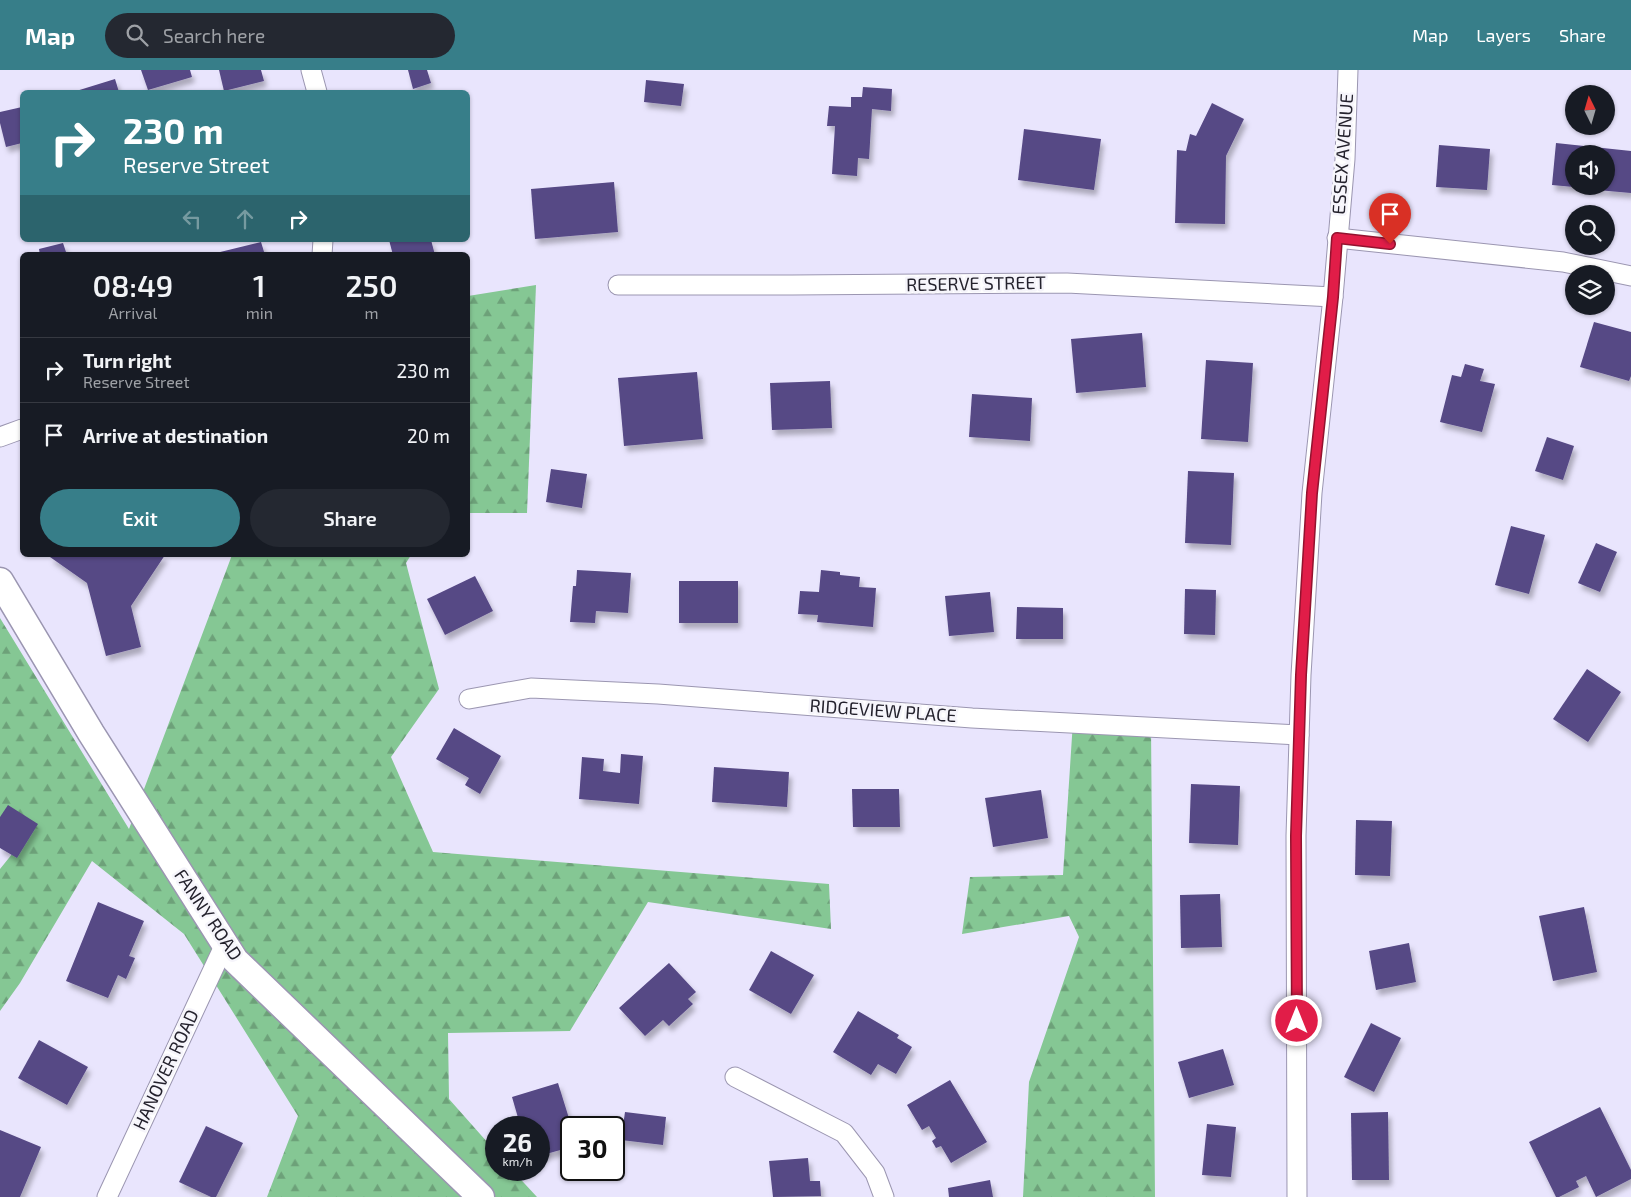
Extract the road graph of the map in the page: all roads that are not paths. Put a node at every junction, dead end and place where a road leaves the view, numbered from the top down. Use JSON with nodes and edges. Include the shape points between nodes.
{"nodes":[{"id":1,"x":311,"y":70,"type":"edge"},
{"id":2,"x":1348,"y":70,"type":"edge"},
{"id":3,"x":316,"y":90,"type":"edge"},
{"id":4,"x":1337,"y":238,"type":"junction"},
{"id":5,"x":1631,"y":276,"type":"edge"},
{"id":6,"x":618,"y":285,"type":"dead end"},
{"id":7,"x":1333,"y":297,"type":"junction"},
{"id":8,"x":20,"y":431,"type":"edge"},
{"id":9,"x":0,"y":437,"type":"edge"},
{"id":10,"x":0,"y":582,"type":"edge"},
{"id":11,"x":469,"y":699,"type":"dead end"},
{"id":12,"x":1299,"y":735,"type":"junction"},
{"id":13,"x":225,"y":944,"type":"junction"},
{"id":14,"x":736,"y":1077,"type":"dead end"},
{"id":15,"x":107,"y":1197,"type":"edge"},
{"id":16,"x":481,"y":1197,"type":"edge"},
{"id":17,"x":884,"y":1197,"type":"edge"},
{"id":18,"x":1297,"y":1197,"type":"edge"}],
"edges":[{"from":1,"to":3,"type":"street"},
{"from":2,"to":4,"type":"street","name":"ESSEX AVENUE","via":[[1345,159]]},
{"from":4,"to":5,"type":"street","via":[[1563,262]]},
{"from":4,"to":7,"type":"street","name":"ESSEX AVENUE"},
{"from":6,"to":7,"type":"street","name":"RESERVE STREET","via":[[1067,283]]},
{"from":7,"to":12,"type":"street","name":"ESSEX AVENUE","via":[[1312,493]]},
{"from":8,"to":9,"type":"street"},
{"from":10,"to":13,"type":"main road","name":"FANNY ROAD"},
{"from":11,"to":12,"type":"street","name":"RIDGEVIEW PLACE","via":[[531,688],[658,694],[972,718]]},
{"from":12,"to":18,"type":"street","name":"ESSEX AVENUE","via":[[1296,836]]},
{"from":13,"to":15,"type":"street","name":"HANOVER ROAD"},
{"from":13,"to":16,"type":"main road","name":"FANNY ROAD","via":[[235,960]]},
{"from":14,"to":17,"type":"street","via":[[844,1133],[875,1173]]}]}
